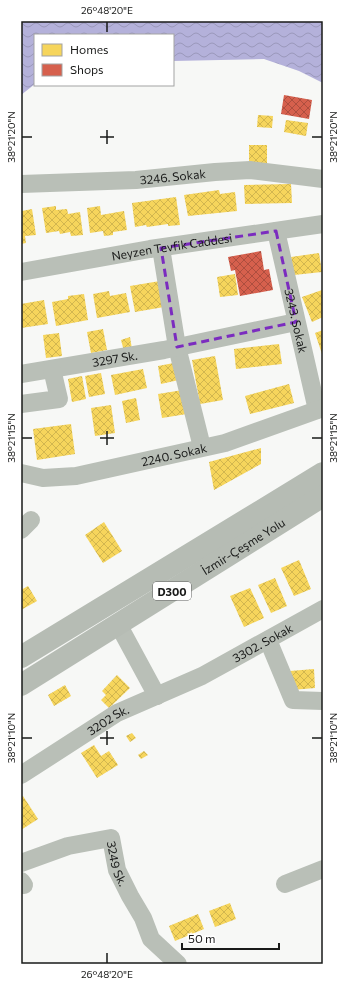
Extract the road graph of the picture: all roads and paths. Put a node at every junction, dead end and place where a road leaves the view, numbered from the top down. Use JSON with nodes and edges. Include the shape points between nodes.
{"nodes":[{"id":1,"x":323,"y":179,"type":"edge"},
{"id":2,"x":21,"y":184,"type":"edge"},
{"id":3,"x":323,"y":224,"type":"edge"},
{"id":4,"x":276,"y":231,"type":"junction"},
{"id":5,"x":161,"y":248,"type":"junction"},
{"id":6,"x":21,"y":272,"type":"edge"},
{"id":7,"x":296,"y":322,"type":"junction"},
{"id":8,"x":178,"y":347,"type":"junction"},
{"id":9,"x":52,"y":369,"type":"junction"},
{"id":10,"x":21,"y":374,"type":"edge"},
{"id":11,"x":21,"y":404,"type":"edge"},
{"id":12,"x":320,"y":409,"type":"edge"},
{"id":13,"x":202,"y":447,"type":"junction"},
{"id":14,"x":21,"y":473,"type":"edge"},
{"id":15,"x":323,"y":473,"type":"edge"},
{"id":16,"x":323,"y":496,"type":"edge"},
{"id":17,"x":323,"y":609,"type":"edge"},
{"id":18,"x":118,"y":624,"type":"junction"},
{"id":19,"x":268,"y":640,"type":"junction"},
{"id":20,"x":21,"y":657,"type":"edge"},
{"id":21,"x":202,"y":676,"type":"joint"},
{"id":22,"x":21,"y":685,"type":"edge"},
{"id":23,"x":157,"y":696,"type":"junction"},
{"id":24,"x":323,"y":701,"type":"edge"},
{"id":25,"x":21,"y":775,"type":"edge"},
{"id":26,"x":21,"y":863,"type":"edge"},
{"id":27,"x":323,"y":870,"type":"edge"},
{"id":28,"x":285,"y":884,"type":"dead end"},
{"id":29,"x":178,"y":964,"type":"edge"}],
"edges":[{"from":1,"to":2,"type":"street","name":"3246. Sokak","via":[[250,170],[136,180]]},
{"from":3,"to":4,"type":"street","name":"Neyzen Tevfik Caddesi"},
{"from":4,"to":5,"type":"street","name":"Neyzen Tevfik Caddesi"},
{"from":4,"to":7,"type":"street","name":"3243. Sokak"},
{"from":5,"to":6,"type":"street","name":"Neyzen Tevfik Caddesi"},
{"from":5,"to":8,"type":"street"},
{"from":7,"to":8,"type":"street","name":"3297 Sk."},
{"from":7,"to":12,"type":"street","name":"3243. Sokak"},
{"from":8,"to":9,"type":"street","name":"3297 Sk."},
{"from":8,"to":13,"type":"street"},
{"from":9,"to":10,"type":"street","name":"3297 Sk."},
{"from":9,"to":11,"type":"street","via":[[59,399]]},
{"from":12,"to":13,"type":"street","name":"2240. Sokak","via":[[225,443]]},
{"from":13,"to":14,"type":"street","name":"2240. Sokak","via":[[76,476],[43,478]]},
{"from":15,"to":20,"type":"highway","name":"İzmir-Çeşme Yolu","number":"D300"},
{"from":16,"to":18,"type":"highway","name":"İzmir-Çeşme Yolu","number":"D300"},
{"from":17,"to":19,"type":"street","name":"3302. Sokak"},
{"from":18,"to":22,"type":"highway","name":"İzmir-Çeşme Yolu","number":"D300"},
{"from":18,"to":23,"type":"street"},
{"from":19,"to":21,"type":"street","name":"3302. Sokak"},
{"from":19,"to":24,"type":"street","via":[[293,700]]},
{"from":21,"to":23,"type":"street","name":"3202 Sk."},
{"from":23,"to":25,"type":"street","name":"3202 Sk.","via":[[117,713]]},
{"from":26,"to":29,"type":"street","name":"3249 Sk.","via":[[68,846],[111,838],[117,870],[152,939]]},
{"from":27,"to":28,"type":"street"}]}
